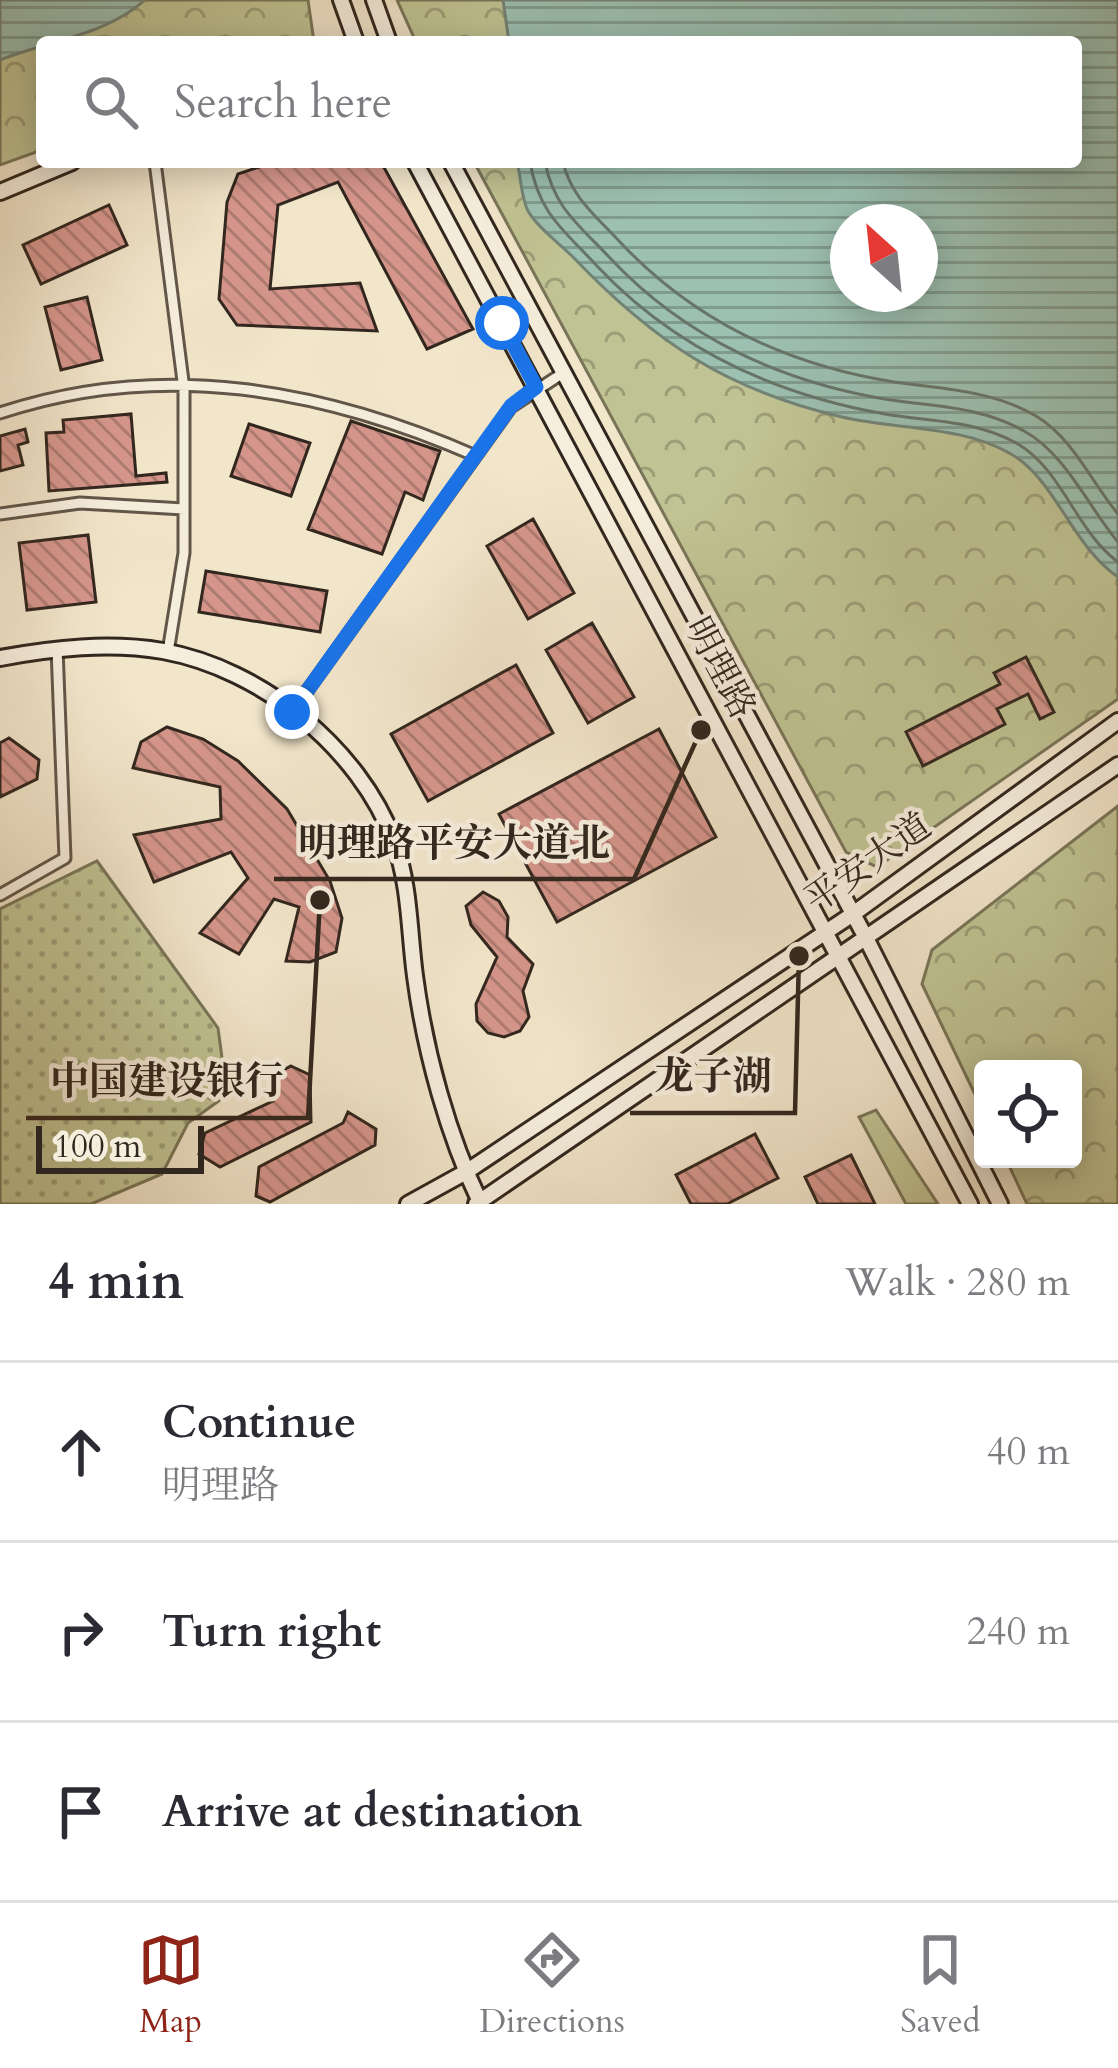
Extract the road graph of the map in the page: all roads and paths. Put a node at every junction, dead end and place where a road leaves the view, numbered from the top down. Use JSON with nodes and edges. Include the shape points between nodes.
{"nodes":[{"id":1,"x":341,"y":0,"type":"edge"},
{"id":2,"x":374,"y":0,"type":"edge"},
{"id":3,"x":354,"y":36,"type":"edge"},
{"id":4,"x":387,"y":36,"type":"edge"},
{"id":5,"x":58,"y":168,"type":"edge"},
{"id":6,"x":156,"y":168,"type":"edge"},
{"id":7,"x":418,"y":168,"type":"edge"},
{"id":8,"x":454,"y":168,"type":"edge"},
{"id":9,"x":0,"y":192,"type":"edge"},
{"id":10,"x":562,"y":373,"type":"junction"},
{"id":11,"x":183,"y":384,"type":"junction"},
{"id":12,"x":536,"y":387,"type":"junction"},
{"id":13,"x":0,"y":413,"type":"edge"},
{"id":14,"x":476,"y":456,"type":"junction"},
{"id":15,"x":184,"y":509,"type":"junction"},
{"id":16,"x":0,"y":514,"type":"edge"},
{"id":17,"x":58,"y":649,"type":"junction"},
{"id":18,"x":168,"y":652,"type":"junction"},
{"id":19,"x":0,"y":656,"type":"edge"},
{"id":20,"x":292,"y":712,"type":"junction"},
{"id":21,"x":1118,"y":721,"type":"edge"},
{"id":22,"x":1118,"y":765,"type":"edge"},
{"id":23,"x":0,"y":895,"type":"edge"},
{"id":24,"x":853,"y":914,"type":"junction"},
{"id":25,"x":826,"y":929,"type":"junction"},
{"id":26,"x":866,"y":938,"type":"junction"},
{"id":27,"x":839,"y":957,"type":"junction"},
{"id":28,"x":466,"y":1172,"type":"junction"},
{"id":29,"x":479,"y":1203,"type":"edge"},
{"id":30,"x":407,"y":1204,"type":"edge"},
{"id":31,"x":970,"y":1204,"type":"edge"},
{"id":32,"x":1000,"y":1204,"type":"edge"}],
"edges":[{"from":1,"to":3,"type":"main road"},
{"from":2,"to":4,"type":"main road"},
{"from":5,"to":9,"type":"main road"},
{"from":6,"to":11,"type":"street"},
{"from":7,"to":12,"type":"main road","name":"明理路"},
{"from":8,"to":10,"type":"main road","name":"明理路"},
{"from":10,"to":12,"type":"street"},
{"from":10,"to":24,"type":"main road","name":"明理路"},
{"from":11,"to":13,"type":"street","via":[[87,392]]},
{"from":11,"to":14,"type":"street","via":[[228,384],[356,410]]},
{"from":11,"to":15,"type":"street"},
{"from":12,"to":14,"type":"street","via":[[511,406]]},
{"from":12,"to":25,"type":"main road","name":"明理路"},
{"from":14,"to":20,"type":"street"},
{"from":15,"to":16,"type":"street","via":[[80,503]]},
{"from":15,"to":18,"type":"street"},
{"from":17,"to":18,"type":"main road"},
{"from":17,"to":19,"type":"main road"},
{"from":17,"to":23,"type":"street","via":[[65,858]]},
{"from":18,"to":20,"type":"main road","via":[[271,694]]},
{"from":20,"to":28,"type":"main road","via":[[374,797],[395,844],[415,980]]},
{"from":21,"to":24,"type":"main road","name":"平安大道"},
{"from":22,"to":26,"type":"main road","name":"平安大道"},
{"from":24,"to":25,"type":"main road","name":"平安大道"},
{"from":24,"to":26,"type":"main road","name":"明理路"},
{"from":25,"to":27,"type":"main road","name":"明理路"},
{"from":25,"to":28,"type":"main road","name":"平安大道"},
{"from":26,"to":27,"type":"main road","name":"平安大道"},
{"from":26,"to":32,"type":"main road","name":"明理路"},
{"from":27,"to":29,"type":"main road","name":"平安大道"},
{"from":27,"to":31,"type":"main road","name":"明理路"},
{"from":28,"to":29,"type":"main road"},
{"from":28,"to":30,"type":"main road","name":"平安大道"}]}
